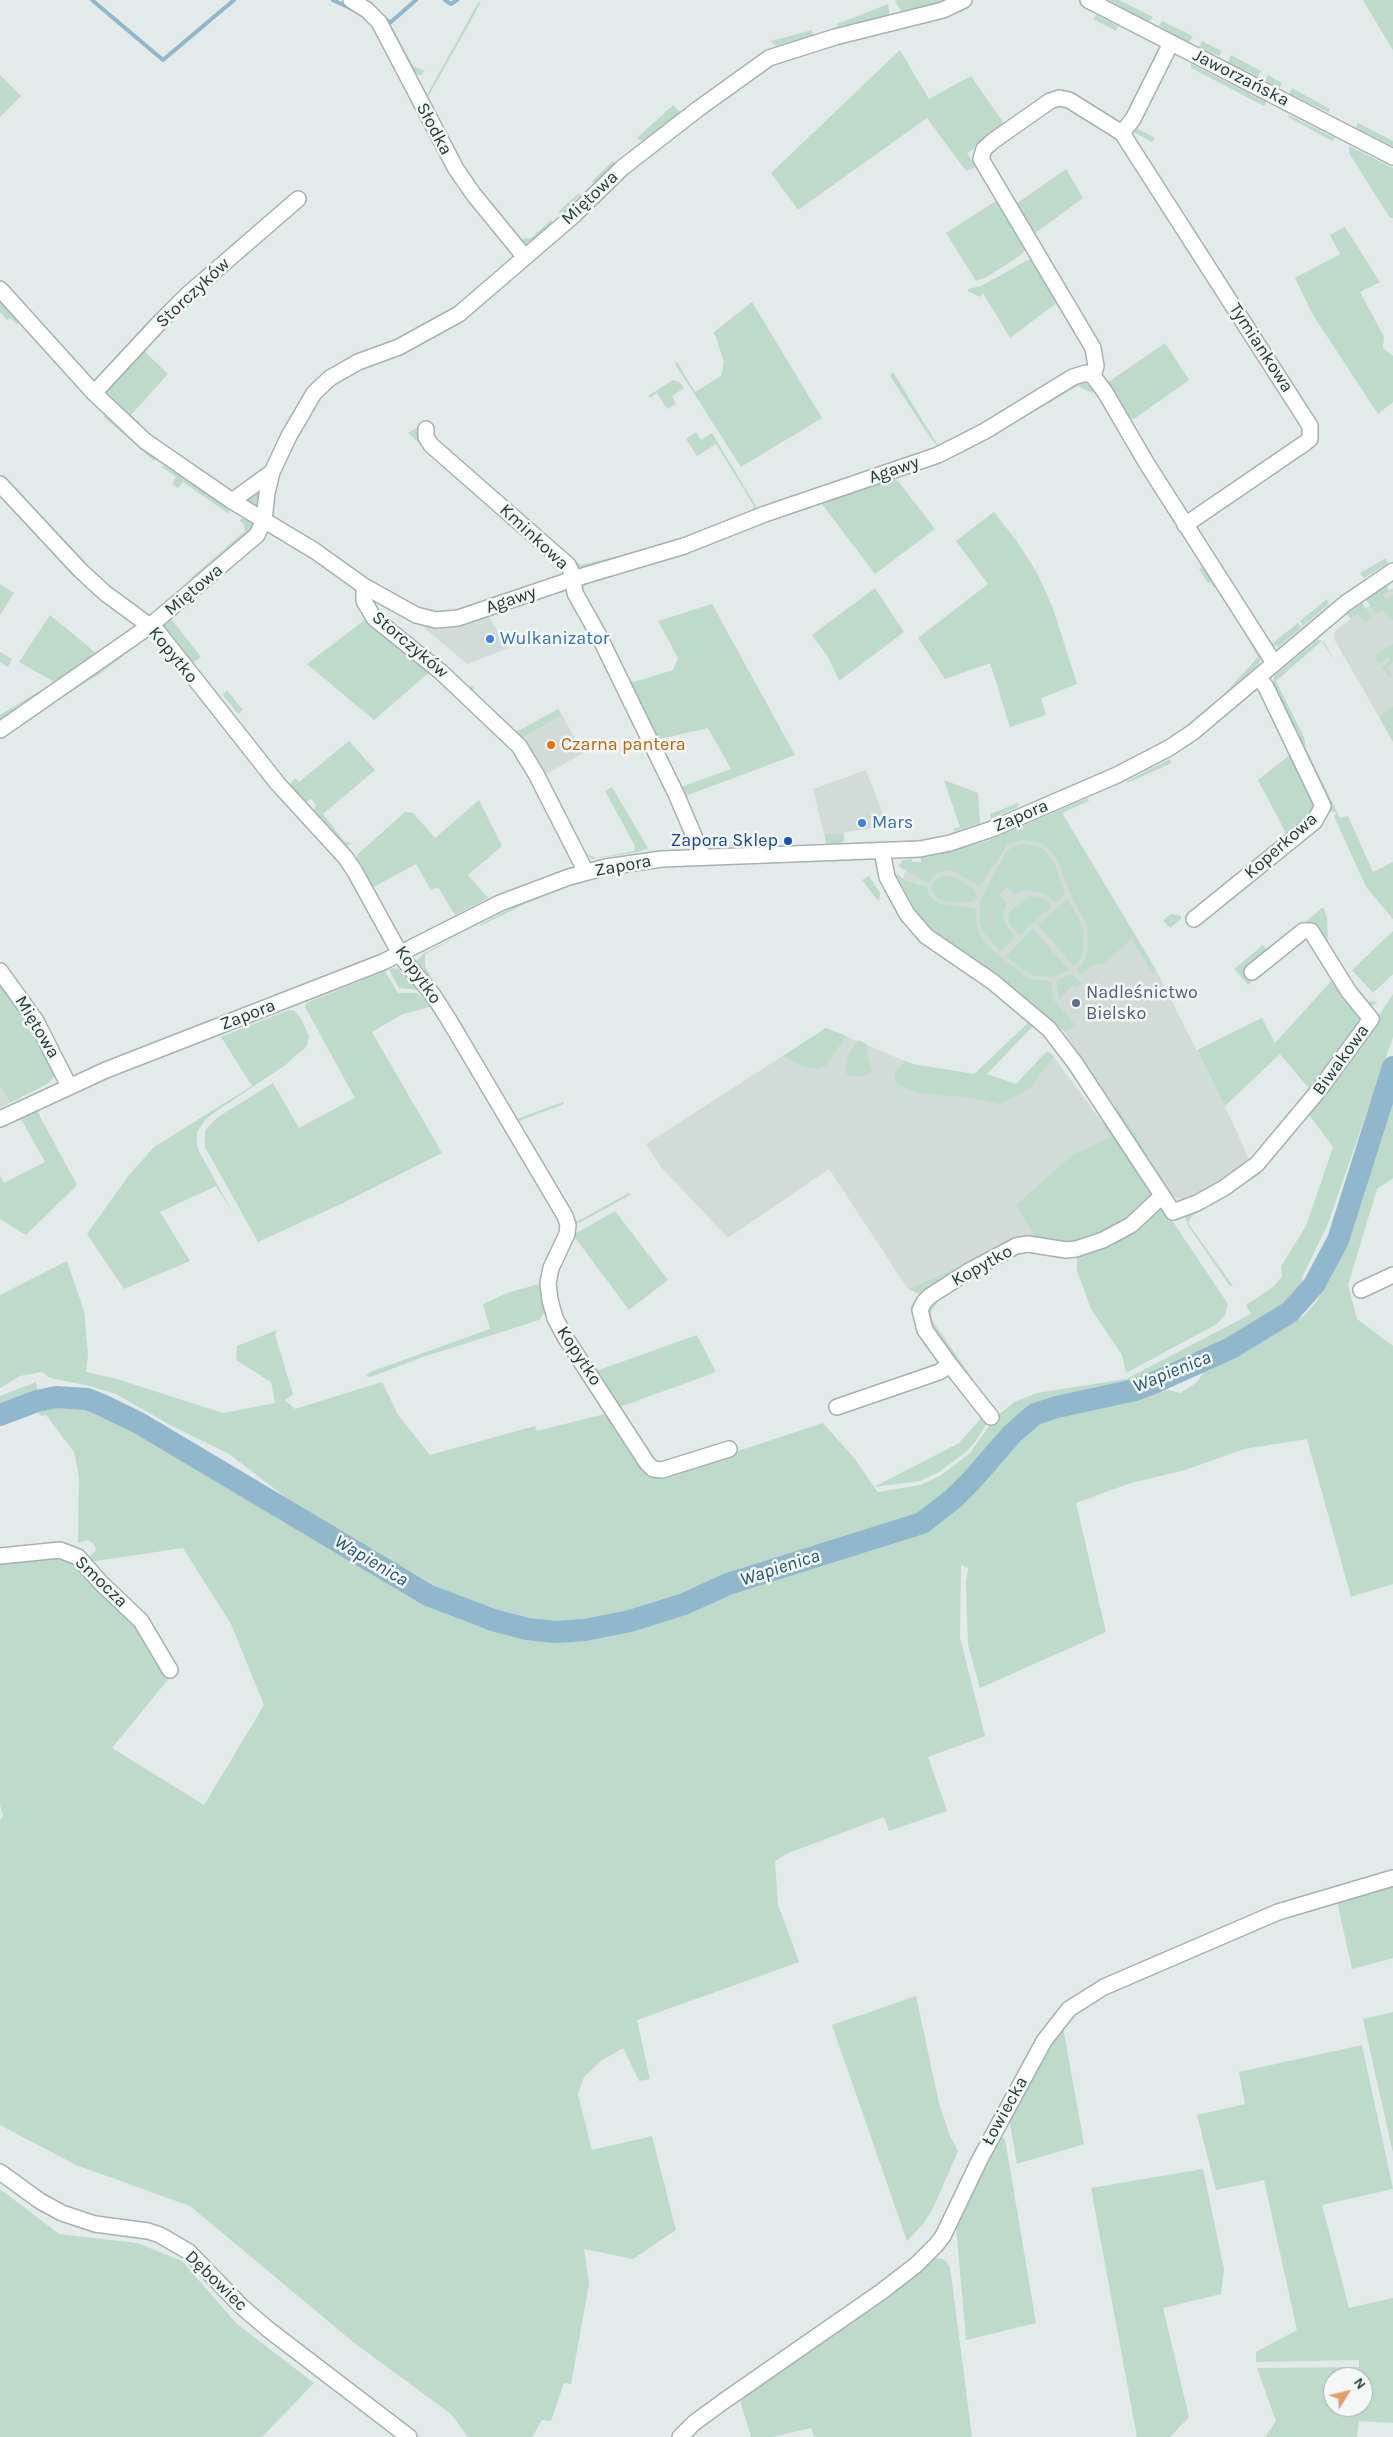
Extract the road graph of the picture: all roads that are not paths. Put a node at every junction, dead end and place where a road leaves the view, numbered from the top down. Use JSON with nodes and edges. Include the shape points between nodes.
{"nodes":[{"id":1,"x":350,"y":0,"type":"edge"},
{"id":2,"x":964,"y":0,"type":"edge"},
{"id":3,"x":1088,"y":0,"type":"edge"},
{"id":4,"x":1171,"y":43,"type":"junction"},
{"id":5,"x":1122,"y":133,"type":"junction"},
{"id":6,"x":1393,"y":157,"type":"edge"},
{"id":7,"x":298,"y":199,"type":"dead end"},
{"id":8,"x":524,"y":256,"type":"junction"},
{"id":9,"x":0,"y":289,"type":"edge"},
{"id":10,"x":1093,"y":376,"type":"junction"},
{"id":11,"x":94,"y":393,"type":"junction"},
{"id":12,"x":426,"y":428,"type":"dead end"},
{"id":13,"x":272,"y":472,"type":"junction"},
{"id":14,"x":0,"y":484,"type":"edge"},
{"id":15,"x":232,"y":501,"type":"junction"},
{"id":16,"x":264,"y":520,"type":"junction"},
{"id":17,"x":1185,"y":525,"type":"junction"},
{"id":18,"x":1393,"y":571,"type":"edge"},
{"id":19,"x":573,"y":579,"type":"junction"},
{"id":20,"x":364,"y":586,"type":"junction"},
{"id":21,"x":151,"y":625,"type":"junction"},
{"id":22,"x":1274,"y":663,"type":"junction"},
{"id":23,"x":1258,"y":677,"type":"junction"},
{"id":24,"x":0,"y":730,"type":"edge"},
{"id":25,"x":882,"y":851,"type":"junction"},
{"id":26,"x":703,"y":856,"type":"junction"},
{"id":27,"x":586,"y":872,"type":"junction"},
{"id":28,"x":1194,"y":919,"type":"dead end"},
{"id":29,"x":400,"y":954,"type":"junction"},
{"id":30,"x":0,"y":971,"type":"edge"},
{"id":31,"x":1252,"y":972,"type":"dead end"},
{"id":32,"x":69,"y":1086,"type":"junction"},
{"id":33,"x":0,"y":1119,"type":"edge"},
{"id":34,"x":1162,"y":1196,"type":"junction"},
{"id":35,"x":1393,"y":1275,"type":"edge"},
{"id":36,"x":1361,"y":1290,"type":"dead end"},
{"id":37,"x":950,"y":1365,"type":"junction"},
{"id":38,"x":836,"y":1407,"type":"dead end"},
{"id":39,"x":991,"y":1417,"type":"dead end"},
{"id":40,"x":729,"y":1449,"type":"dead end"},
{"id":41,"x":0,"y":1556,"type":"edge"},
{"id":42,"x":170,"y":1670,"type":"dead end"},
{"id":43,"x":1393,"y":1878,"type":"edge"},
{"id":44,"x":0,"y":2172,"type":"edge"},
{"id":45,"x":409,"y":2437,"type":"edge"},
{"id":46,"x":680,"y":2437,"type":"edge"}],
"edges":[{"from":1,"to":8,"type":"street","name":"Słodka","via":[[379,22],[456,169]]},
{"from":2,"to":8,"type":"street","name":"Miętowa","via":[[943,10],[835,37],[769,58],[622,168],[573,216]]},
{"from":3,"to":4,"type":"street","name":"Jaworzańska"},
{"from":4,"to":5,"type":"street","via":[[1133,119]]},
{"from":4,"to":6,"type":"street","name":"Jaworzańska"},
{"from":5,"to":10,"type":"street","name":"Tymiankowa","via":[[1069,100],[1059,98],[993,141],[982,154],[986,169],[1093,348],[1096,366]]},
{"from":5,"to":17,"type":"street","name":"Tymiankowa","via":[[1310,426],[1310,439],[1305,443]]},
{"from":7,"to":11,"type":"street","name":"Storczyków","via":[[180,302]]},
{"from":8,"to":13,"type":"street","name":"Miętowa","via":[[449,320],[399,348],[358,362],[330,378],[305,406]]},
{"from":9,"to":11,"type":"street"},
{"from":10,"to":17,"type":"street"},
{"from":10,"to":19,"type":"street","name":"Agawy","via":[[1073,377],[985,431],[938,455],[765,514],[684,546]]},
{"from":11,"to":15,"type":"street","via":[[161,454]]},
{"from":12,"to":19,"type":"street","name":"Kminkowa","via":[[426,437],[431,445],[562,558]]},
{"from":13,"to":15,"type":"street","name":"Miętowa"},
{"from":13,"to":16,"type":"street","name":"Miętowa"},
{"from":14,"to":21,"type":"street","name":"Kopytko","via":[[80,570]]},
{"from":15,"to":16,"type":"street"},
{"from":16,"to":20,"type":"street"},
{"from":16,"to":21,"type":"street","name":"Miętowa","via":[[249,543]]},
{"from":17,"to":22,"type":"street"},
{"from":18,"to":22,"type":"street","name":"Zapora","via":[[1346,603]]},
{"from":19,"to":20,"type":"street","name":"Agawy","via":[[448,620],[426,618],[406,611]]},
{"from":19,"to":26,"type":"street","name":"Kminkowa","via":[[575,593],[677,796]]},
{"from":20,"to":27,"type":"street","name":"Storczyków","via":[[364,601],[374,618],[441,672],[519,746]]},
{"from":21,"to":24,"type":"street","name":"Miętowa"},
{"from":21,"to":29,"type":"street","name":"Kopytko","via":[[291,799],[345,857],[375,904]]},
{"from":22,"to":23,"type":"street","name":"Zapora"},
{"from":23,"to":25,"type":"street","name":"Zapora","via":[[1193,732],[1118,775],[972,836],[925,848]]},
{"from":23,"to":28,"type":"street","name":"Koperkowa","via":[[1266,686],[1324,806],[1314,822]]},
{"from":25,"to":26,"type":"street","name":"Zapora"},
{"from":25,"to":34,"type":"street","via":[[890,884],[907,914],[926,936],[993,982],[1049,1029]]},
{"from":26,"to":27,"type":"street","name":"Zapora","via":[[636,862]]},
{"from":27,"to":29,"type":"street","name":"Zapora","via":[[518,895]]},
{"from":29,"to":32,"type":"street","name":"Zapora"},
{"from":29,"to":40,"type":"street","name":"Kopytko","via":[[449,1020],[565,1216],[567,1234],[551,1268],[548,1283],[555,1318],[647,1463],[653,1469],[662,1470]]},
{"from":30,"to":32,"type":"street","name":"Miętowa","via":[[36,1021]]},
{"from":31,"to":34,"type":"street","name":"Biwakowa","via":[[1303,931],[1311,931],[1349,992],[1371,1019],[1319,1090],[1257,1164],[1198,1203],[1173,1212]]},
{"from":32,"to":33,"type":"street","name":"Zapora"},
{"from":34,"to":37,"type":"street","name":"Kopytko","via":[[1131,1225],[1114,1235],[1076,1249],[1028,1244],[1016,1246],[930,1296],[922,1306],[921,1320]]},
{"from":35,"to":36,"type":"street"},
{"from":37,"to":38,"type":"street","via":[[939,1372]]},
{"from":37,"to":39,"type":"street","name":"Kopytko"},
{"from":41,"to":42,"type":"street","name":"Smocza","via":[[60,1550],[78,1556],[101,1583],[141,1620]]},
{"from":43,"to":46,"type":"street","name":"Łowiecka","via":[[1278,1912],[1104,1987],[1069,2009],[1044,2041],[936,2244],[882,2292],[724,2401]]},
{"from":44,"to":45,"type":"street","name":"Dębowiec","via":[[62,2213],[95,2224],[148,2231],[189,2252],[269,2330]]}]}
